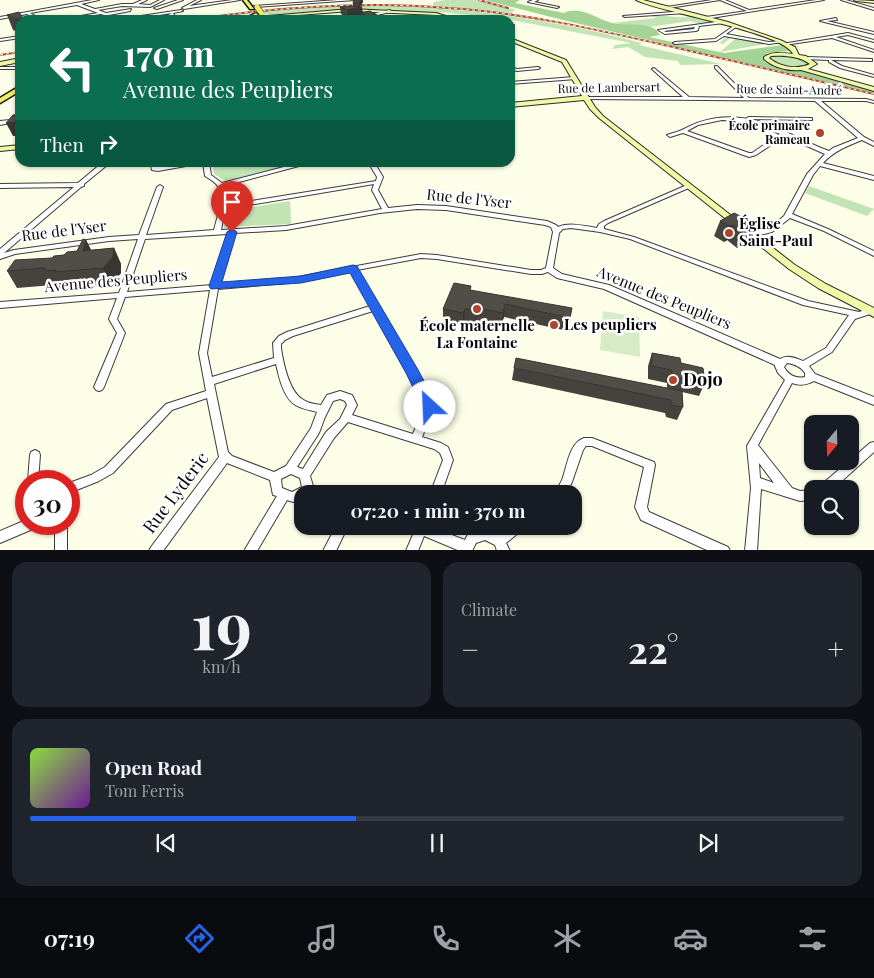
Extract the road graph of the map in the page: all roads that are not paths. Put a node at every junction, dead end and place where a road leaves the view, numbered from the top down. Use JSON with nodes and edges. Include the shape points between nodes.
{"nodes":[{"id":1,"x":97,"y":0,"type":"edge"},
{"id":2,"x":145,"y":0,"type":"edge"},
{"id":3,"x":162,"y":0,"type":"edge"},
{"id":4,"x":178,"y":0,"type":"edge"},
{"id":5,"x":201,"y":0,"type":"edge"},
{"id":6,"x":238,"y":0,"type":"edge"},
{"id":7,"x":246,"y":0,"type":"edge"},
{"id":8,"x":342,"y":0,"type":"edge"},
{"id":9,"x":353,"y":0,"type":"edge"},
{"id":10,"x":536,"y":0,"type":"edge"},
{"id":11,"x":540,"y":0,"type":"edge"},
{"id":12,"x":638,"y":0,"type":"edge"},
{"id":13,"x":718,"y":0,"type":"edge"},
{"id":14,"x":722,"y":0,"type":"edge"},
{"id":15,"x":815,"y":0,"type":"edge"},
{"id":16,"x":822,"y":0,"type":"edge"},
{"id":17,"x":843,"y":0,"type":"edge"},
{"id":18,"x":856,"y":0,"type":"edge"},
{"id":19,"x":228,"y":2,"type":"junction"},
{"id":20,"x":874,"y":2,"type":"edge"},
{"id":21,"x":78,"y":4,"type":"junction"},
{"id":22,"x":134,"y":5,"type":"junction"},
{"id":23,"x":150,"y":6,"type":"junction"},
{"id":24,"x":255,"y":7,"type":"junction"},
{"id":25,"x":557,"y":7,"type":"junction"},
{"id":26,"x":669,"y":7,"type":"junction"},
{"id":27,"x":156,"y":8,"type":"junction"},
{"id":28,"x":874,"y":9,"type":"edge"},
{"id":29,"x":130,"y":10,"type":"dead end"},
{"id":30,"x":183,"y":10,"type":"junction"},
{"id":31,"x":551,"y":10,"type":"dead end"},
{"id":32,"x":748,"y":10,"type":"junction"},
{"id":33,"x":96,"y":11,"type":"junction"},
{"id":34,"x":390,"y":12,"type":"junction"},
{"id":35,"x":685,"y":12,"type":"junction"},
{"id":36,"x":26,"y":13,"type":"junction"},
{"id":37,"x":163,"y":13,"type":"junction"},
{"id":38,"x":104,"y":14,"type":"junction"},
{"id":39,"x":15,"y":15,"type":"edge"},
{"id":40,"x":16,"y":15,"type":"edge"},
{"id":41,"x":30,"y":15,"type":"edge"},
{"id":42,"x":97,"y":15,"type":"edge"},
{"id":43,"x":151,"y":15,"type":"edge"},
{"id":44,"x":173,"y":15,"type":"edge"},
{"id":45,"x":259,"y":15,"type":"joint"},
{"id":46,"x":280,"y":15,"type":"joint"},
{"id":47,"x":374,"y":15,"type":"edge"},
{"id":48,"x":440,"y":15,"type":"edge"},
{"id":49,"x":625,"y":16,"type":"dead end"},
{"id":50,"x":704,"y":17,"type":"junction"},
{"id":51,"x":0,"y":18,"type":"edge"},
{"id":52,"x":836,"y":19,"type":"dead end"},
{"id":53,"x":723,"y":22,"type":"junction"},
{"id":54,"x":697,"y":26,"type":"junction"},
{"id":55,"x":735,"y":26,"type":"junction"},
{"id":56,"x":835,"y":30,"type":"dead end"},
{"id":57,"x":874,"y":33,"type":"edge"},
{"id":58,"x":848,"y":34,"type":"junction"},
{"id":59,"x":724,"y":35,"type":"junction"},
{"id":60,"x":831,"y":37,"type":"junction"},
{"id":61,"x":15,"y":38,"type":"edge"},
{"id":62,"x":0,"y":40,"type":"edge"},
{"id":63,"x":515,"y":41,"type":"edge"},
{"id":64,"x":874,"y":41,"type":"edge"},
{"id":65,"x":676,"y":43,"type":"dead end"},
{"id":66,"x":783,"y":43,"type":"junction"},
{"id":67,"x":873,"y":51,"type":"edge"},
{"id":68,"x":784,"y":54,"type":"junction"},
{"id":69,"x":797,"y":56,"type":"junction"},
{"id":70,"x":806,"y":58,"type":"junction"},
{"id":71,"x":872,"y":60,"type":"edge"},
{"id":72,"x":15,"y":61,"type":"edge"},
{"id":73,"x":830,"y":61,"type":"junction"},
{"id":74,"x":0,"y":64,"type":"edge"},
{"id":75,"x":812,"y":65,"type":"junction"},
{"id":76,"x":716,"y":67,"type":"dead end"},
{"id":77,"x":0,"y":68,"type":"edge"},
{"id":78,"x":15,"y":68,"type":"edge"},
{"id":79,"x":538,"y":68,"type":"dead end"},
{"id":80,"x":797,"y":68,"type":"junction"},
{"id":81,"x":515,"y":69,"type":"edge"},
{"id":82,"x":654,"y":69,"type":"dead end"},
{"id":83,"x":874,"y":76,"type":"edge"},
{"id":84,"x":574,"y":78,"type":"junction"},
{"id":85,"x":515,"y":83,"type":"edge"},
{"id":86,"x":858,"y":85,"type":"junction"},
{"id":87,"x":874,"y":89,"type":"edge"},
{"id":88,"x":15,"y":91,"type":"edge"},
{"id":89,"x":585,"y":98,"type":"junction"},
{"id":90,"x":687,"y":98,"type":"junction"},
{"id":91,"x":710,"y":99,"type":"joint"},
{"id":92,"x":748,"y":99,"type":"junction"},
{"id":93,"x":817,"y":100,"type":"junction"},
{"id":94,"x":0,"y":101,"type":"edge"},
{"id":95,"x":871,"y":101,"type":"edge"},
{"id":96,"x":515,"y":105,"type":"edge"},
{"id":97,"x":734,"y":117,"type":"junction"},
{"id":98,"x":810,"y":119,"type":"dead end"},
{"id":99,"x":15,"y":121,"type":"edge"},
{"id":100,"x":0,"y":123,"type":"edge"},
{"id":101,"x":684,"y":131,"type":"junction"},
{"id":102,"x":785,"y":133,"type":"junction"},
{"id":103,"x":670,"y":135,"type":"dead end"},
{"id":104,"x":862,"y":138,"type":"junction"},
{"id":105,"x":874,"y":144,"type":"edge"},
{"id":106,"x":15,"y":148,"type":"edge"},
{"id":107,"x":0,"y":149,"type":"edge"},
{"id":108,"x":831,"y":152,"type":"junction"},
{"id":109,"x":818,"y":164,"type":"junction"},
{"id":110,"x":102,"y":167,"type":"edge"},
{"id":111,"x":154,"y":167,"type":"edge"},
{"id":112,"x":172,"y":167,"type":"edge"},
{"id":113,"x":207,"y":167,"type":"edge"},
{"id":114,"x":292,"y":167,"type":"edge"},
{"id":115,"x":375,"y":167,"type":"edge"},
{"id":116,"x":872,"y":178,"type":"edge"},
{"id":117,"x":378,"y":182,"type":"junction"},
{"id":118,"x":82,"y":185,"type":"junction"},
{"id":119,"x":220,"y":185,"type":"junction"},
{"id":120,"x":0,"y":186,"type":"edge"},
{"id":121,"x":688,"y":186,"type":"junction"},
{"id":122,"x":160,"y":187,"type":"dead end"},
{"id":123,"x":222,"y":208,"type":"junction"},
{"id":124,"x":386,"y":211,"type":"junction"},
{"id":125,"x":788,"y":215,"type":"junction"},
{"id":126,"x":600,"y":230,"type":"junction"},
{"id":127,"x":217,"y":232,"type":"junction"},
{"id":128,"x":232,"y":232,"type":"junction"},
{"id":129,"x":556,"y":232,"type":"junction"},
{"id":130,"x":751,"y":235,"type":"junction"},
{"id":131,"x":143,"y":237,"type":"junction"},
{"id":132,"x":4,"y":245,"type":"edge"},
{"id":133,"x":14,"y":252,"type":"junction"},
{"id":134,"x":0,"y":253,"type":"edge"},
{"id":135,"x":874,"y":254,"type":"edge"},
{"id":136,"x":0,"y":257,"type":"edge"},
{"id":137,"x":353,"y":269,"type":"junction"},
{"id":138,"x":549,"y":269,"type":"junction"},
{"id":139,"x":215,"y":286,"type":"junction"},
{"id":140,"x":122,"y":294,"type":"junction"},
{"id":141,"x":0,"y":305,"type":"edge"},
{"id":142,"x":376,"y":307,"type":"junction"},
{"id":143,"x":872,"y":312,"type":"edge"},
{"id":144,"x":857,"y":314,"type":"junction"},
{"id":145,"x":279,"y":360,"type":"junction"},
{"id":146,"x":780,"y":363,"type":"junction"},
{"id":147,"x":803,"y":365,"type":"junction"},
{"id":148,"x":811,"y":376,"type":"junction"},
{"id":149,"x":790,"y":379,"type":"junction"},
{"id":150,"x":99,"y":386,"type":"dead end"},
{"id":151,"x":210,"y":388,"type":"junction"},
{"id":152,"x":874,"y":401,"type":"edge"},
{"id":153,"x":323,"y":410,"type":"junction"},
{"id":154,"x":346,"y":417,"type":"junction"},
{"id":155,"x":416,"y":439,"type":"junction"},
{"id":156,"x":752,"y":446,"type":"junction"},
{"id":157,"x":874,"y":446,"type":"edge"},
{"id":158,"x":35,"y":454,"type":"dead end"},
{"id":159,"x":225,"y":457,"type":"junction"},
{"id":160,"x":290,"y":469,"type":"junction"},
{"id":161,"x":34,"y":470,"type":"edge"},
{"id":162,"x":305,"y":475,"type":"junction"},
{"id":163,"x":275,"y":477,"type":"junction"},
{"id":164,"x":835,"y":480,"type":"edge"},
{"id":165,"x":756,"y":482,"type":"junction"},
{"id":166,"x":80,"y":484,"type":"edge"},
{"id":167,"x":307,"y":485,"type":"edge"},
{"id":168,"x":439,"y":485,"type":"edge"},
{"id":169,"x":565,"y":485,"type":"edge"},
{"id":170,"x":789,"y":493,"type":"junction"},
{"id":171,"x":285,"y":494,"type":"junction"},
{"id":172,"x":294,"y":496,"type":"edge"},
{"id":173,"x":804,"y":496,"type":"edge"},
{"id":174,"x":15,"y":530,"type":"edge"},
{"id":175,"x":61,"y":535,"type":"edge"},
{"id":176,"x":337,"y":535,"type":"edge"},
{"id":177,"x":416,"y":535,"type":"edge"},
{"id":178,"x":436,"y":535,"type":"edge"},
{"id":179,"x":510,"y":535,"type":"edge"},
{"id":180,"x":0,"y":537,"type":"edge"},
{"id":181,"x":501,"y":546,"type":"edge"},
{"id":182,"x":467,"y":549,"type":"edge"},
{"id":183,"x":60,"y":550,"type":"edge"},
{"id":184,"x":155,"y":550,"type":"edge"},
{"id":185,"x":250,"y":550,"type":"edge"},
{"id":186,"x":329,"y":550,"type":"edge"},
{"id":187,"x":412,"y":550,"type":"edge"},
{"id":188,"x":724,"y":550,"type":"edge"},
{"id":189,"x":750,"y":550,"type":"edge"}],
"edges":[{"from":1,"to":21,"type":"street"},
{"from":2,"to":22,"type":"street"},
{"from":3,"to":23,"type":"street"},
{"from":4,"to":27,"type":"street"},
{"from":5,"to":30,"type":"street"},
{"from":6,"to":19,"type":"street"},
{"from":7,"to":19,"type":"street"},
{"from":7,"to":24,"type":"main road"},
{"from":8,"to":9,"type":"street"},
{"from":8,"to":24,"type":"street"},
{"from":10,"to":25,"type":"street","via":[[530,2]]},
{"from":11,"to":25,"type":"street","via":[[561,5]]},
{"from":12,"to":26,"type":"main road"},
{"from":13,"to":26,"type":"street"},
{"from":14,"to":32,"type":"street"},
{"from":15,"to":32,"type":"street"},
{"from":16,"to":32,"type":"street"},
{"from":17,"to":28,"type":"street"},
{"from":18,"to":20,"type":"main road"},
{"from":19,"to":30,"type":"street"},
{"from":21,"to":33,"type":"street"},
{"from":21,"to":36,"type":"street"},
{"from":22,"to":23,"type":"street"},
{"from":22,"to":33,"type":"street"},
{"from":23,"to":27,"type":"street"},
{"from":24,"to":45,"type":"main road"},
{"from":25,"to":31,"type":"street"},
{"from":26,"to":35,"type":"main road"},
{"from":27,"to":37,"type":"street"},
{"from":29,"to":38,"type":"street"},
{"from":30,"to":37,"type":"street"},
{"from":30,"to":44,"type":"street"},
{"from":32,"to":50,"type":"street"},
{"from":33,"to":38,"type":"street"},
{"from":34,"to":46,"type":"main road","via":[[338,10]]},
{"from":34,"to":47,"type":"street"},
{"from":34,"to":48,"type":"main road"},
{"from":35,"to":49,"type":"street"},
{"from":35,"to":50,"type":"main road"},
{"from":36,"to":40,"type":"street"},
{"from":36,"to":41,"type":"street"},
{"from":37,"to":43,"type":"street"},
{"from":38,"to":42,"type":"street"},
{"from":39,"to":51,"type":"street"},
{"from":45,"to":46,"type":"main road"},
{"from":50,"to":53,"type":"main road"},
{"from":52,"to":57,"type":"street","via":[[822,21]]},
{"from":53,"to":54,"type":"street"},
{"from":53,"to":55,"type":"main road"},
{"from":54,"to":54,"type":"street","via":[[695,26],[660,30],[665,33],[696,30]]},
{"from":55,"to":59,"type":"street"},
{"from":55,"to":66,"type":"main road"},
{"from":56,"to":58,"type":"street"},
{"from":58,"to":60,"type":"street"},
{"from":58,"to":64,"type":"street"},
{"from":59,"to":65,"type":"street","via":[[714,40]]},
{"from":59,"to":66,"type":"street"},
{"from":60,"to":66,"type":"street"},
{"from":60,"to":67,"type":"street"},
{"from":61,"to":62,"type":"street"},
{"from":63,"to":84,"type":"main road","via":[[565,62]]},
{"from":66,"to":68,"type":"main road","via":[[791,51]]},
{"from":66,"to":69,"type":"main road","via":[[794,49]]},
{"from":68,"to":69,"type":"main road"},
{"from":68,"to":80,"type":"main road","via":[[766,58],[776,64]]},
{"from":69,"to":70,"type":"main road"},
{"from":70,"to":71,"type":"street"},
{"from":70,"to":75,"type":"main road"},
{"from":71,"to":73,"type":"street"},
{"from":72,"to":74,"type":"main road"},
{"from":73,"to":75,"type":"street"},
{"from":73,"to":83,"type":"street"},
{"from":75,"to":80,"type":"main road"},
{"from":75,"to":86,"type":"main road","via":[[816,72]]},
{"from":76,"to":92,"type":"street"},
{"from":77,"to":78,"type":"street"},
{"from":79,"to":81,"type":"street"},
{"from":80,"to":86,"type":"main road"},
{"from":82,"to":90,"type":"street"},
{"from":84,"to":85,"type":"street"},
{"from":84,"to":89,"type":"main road"},
{"from":86,"to":87,"type":"main road"},
{"from":88,"to":94,"type":"main road"},
{"from":89,"to":90,"type":"street","name":"Rue de Lambersart"},
{"from":89,"to":96,"type":"main road","name":"Rue de Lambersart"},
{"from":89,"to":121,"type":"main road","via":[[595,112]]},
{"from":90,"to":91,"type":"street","name":"Rue de Lambersart"},
{"from":91,"to":92,"type":"street","name":"Rue de Saint-André"},
{"from":92,"to":93,"type":"street","name":"Rue de Saint-André"},
{"from":93,"to":95,"type":"street","name":"Rue de Saint-André"},
{"from":93,"to":104,"type":"street"},
{"from":97,"to":98,"type":"street"},
{"from":97,"to":101,"type":"street","via":[[704,122]]},
{"from":97,"to":102,"type":"street"},
{"from":99,"to":100,"type":"street"},
{"from":101,"to":102,"type":"street","via":[[747,155],[754,154]]},
{"from":101,"to":103,"type":"street"},
{"from":102,"to":108,"type":"street"},
{"from":104,"to":105,"type":"street"},
{"from":104,"to":108,"type":"street"},
{"from":106,"to":107,"type":"main road"},
{"from":108,"to":109,"type":"street"},
{"from":109,"to":116,"type":"street"},
{"from":109,"to":125,"type":"street"},
{"from":110,"to":118,"type":"street"},
{"from":111,"to":112,"type":"street","via":[[158,170]]},
{"from":113,"to":119,"type":"street","via":[[208,176]]},
{"from":114,"to":119,"type":"street"},
{"from":115,"to":117,"type":"street","via":[[380,176]]},
{"from":117,"to":123,"type":"street"},
{"from":117,"to":124,"type":"street","via":[[375,190]]},
{"from":118,"to":120,"type":"street"},
{"from":118,"to":132,"type":"street"},
{"from":119,"to":123,"type":"street"},
{"from":121,"to":126,"type":"street","via":[[606,222]]},
{"from":121,"to":130,"type":"main road"},
{"from":122,"to":131,"type":"street"},
{"from":123,"to":127,"type":"street"},
{"from":124,"to":128,"type":"street","name":"Rue de l'Yser","via":[[292,228]]},
{"from":124,"to":129,"type":"street","name":"Rue de l'Yser","via":[[446,208],[547,223],[554,226]]},
{"from":125,"to":130,"type":"street","via":[[770,231]]},
{"from":125,"to":135,"type":"street"},
{"from":126,"to":129,"type":"street","via":[[564,226]]},
{"from":126,"to":144,"type":"street","via":[[653,245],[806,303]]},
{"from":127,"to":128,"type":"street","name":"Rue de l'Yser"},
{"from":127,"to":131,"type":"street","name":"Rue de l'Yser"},
{"from":128,"to":139,"type":"street"},
{"from":129,"to":138,"type":"street"},
{"from":130,"to":143,"type":"main road","via":[[806,276]]},
{"from":131,"to":133,"type":"street","name":"Rue de l'Yser"},
{"from":131,"to":140,"type":"street"},
{"from":132,"to":133,"type":"street"},
{"from":132,"to":134,"type":"street"},
{"from":133,"to":136,"type":"street","name":"Rue de l'Yser"},
{"from":137,"to":138,"type":"street","name":"Avenue des Peupliers","via":[[428,256],[531,272]]},
{"from":137,"to":139,"type":"street","name":"Avenue des Peupliers","via":[[301,280]]},
{"from":137,"to":142,"type":"street"},
{"from":138,"to":146,"type":"street","name":"Avenue des Peupliers","via":[[560,276],[606,287]]},
{"from":139,"to":140,"type":"street","name":"Avenue des Peupliers"},
{"from":139,"to":151,"type":"street","via":[[203,353]]},
{"from":140,"to":141,"type":"street","name":"Avenue des Peupliers"},
{"from":140,"to":150,"type":"street","via":[[113,319],[121,333]]},
{"from":142,"to":145,"type":"street","via":[[287,335],[276,346]]},
{"from":142,"to":155,"type":"street","via":[[430,405]]},
{"from":143,"to":144,"type":"street"},
{"from":144,"to":147,"type":"street","via":[[829,350]]},
{"from":145,"to":151,"type":"street"},
{"from":145,"to":153,"type":"street","via":[[294,399]]},
{"from":146,"to":147,"type":"street","name":"Avenue des Peupliers","via":[[790,360]]},
{"from":146,"to":149,"type":"street","via":[[781,371]]},
{"from":147,"to":148,"type":"street"},
{"from":148,"to":149,"type":"street","via":[[804,382]]},
{"from":148,"to":152,"type":"street"},
{"from":149,"to":156,"type":"street"},
{"from":151,"to":159,"type":"street"},
{"from":151,"to":166,"type":"street","via":[[169,407],[108,470]]},
{"from":153,"to":154,"type":"street","via":[[332,396],[340,395],[349,398],[352,405]]},
{"from":153,"to":160,"type":"street","via":[[315,430]]},
{"from":154,"to":155,"type":"street"},
{"from":154,"to":162,"type":"street","via":[[330,435]]},
{"from":155,"to":168,"type":"street","via":[[437,446],[446,454],[447,466]]},
{"from":156,"to":165,"type":"street"},
{"from":156,"to":170,"type":"street"},
{"from":157,"to":164,"type":"street"},
{"from":158,"to":161,"type":"street"},
{"from":159,"to":163,"type":"street"},
{"from":159,"to":184,"type":"street","name":"Rue Lyderic"},
{"from":160,"to":162,"type":"street"},
{"from":160,"to":163,"type":"street"},
{"from":162,"to":167,"type":"street"},
{"from":163,"to":171,"type":"street","via":[[277,490]]},
{"from":165,"to":170,"type":"street"},
{"from":165,"to":189,"type":"street"},
{"from":169,"to":188,"type":"street","via":[[579,447],[584,442],[592,442],[650,465],[641,507],[645,516]]},
{"from":170,"to":173,"type":"street"},
{"from":171,"to":172,"type":"street"},
{"from":171,"to":185,"type":"street"},
{"from":174,"to":180,"type":"street"},
{"from":175,"to":183,"type":"street"},
{"from":176,"to":186,"type":"street"},
{"from":177,"to":187,"type":"street"},
{"from":178,"to":182,"type":"street"},
{"from":179,"to":181,"type":"street"},
{"from":181,"to":182,"type":"street","via":[[491,535],[481,534],[472,538]]}]}
